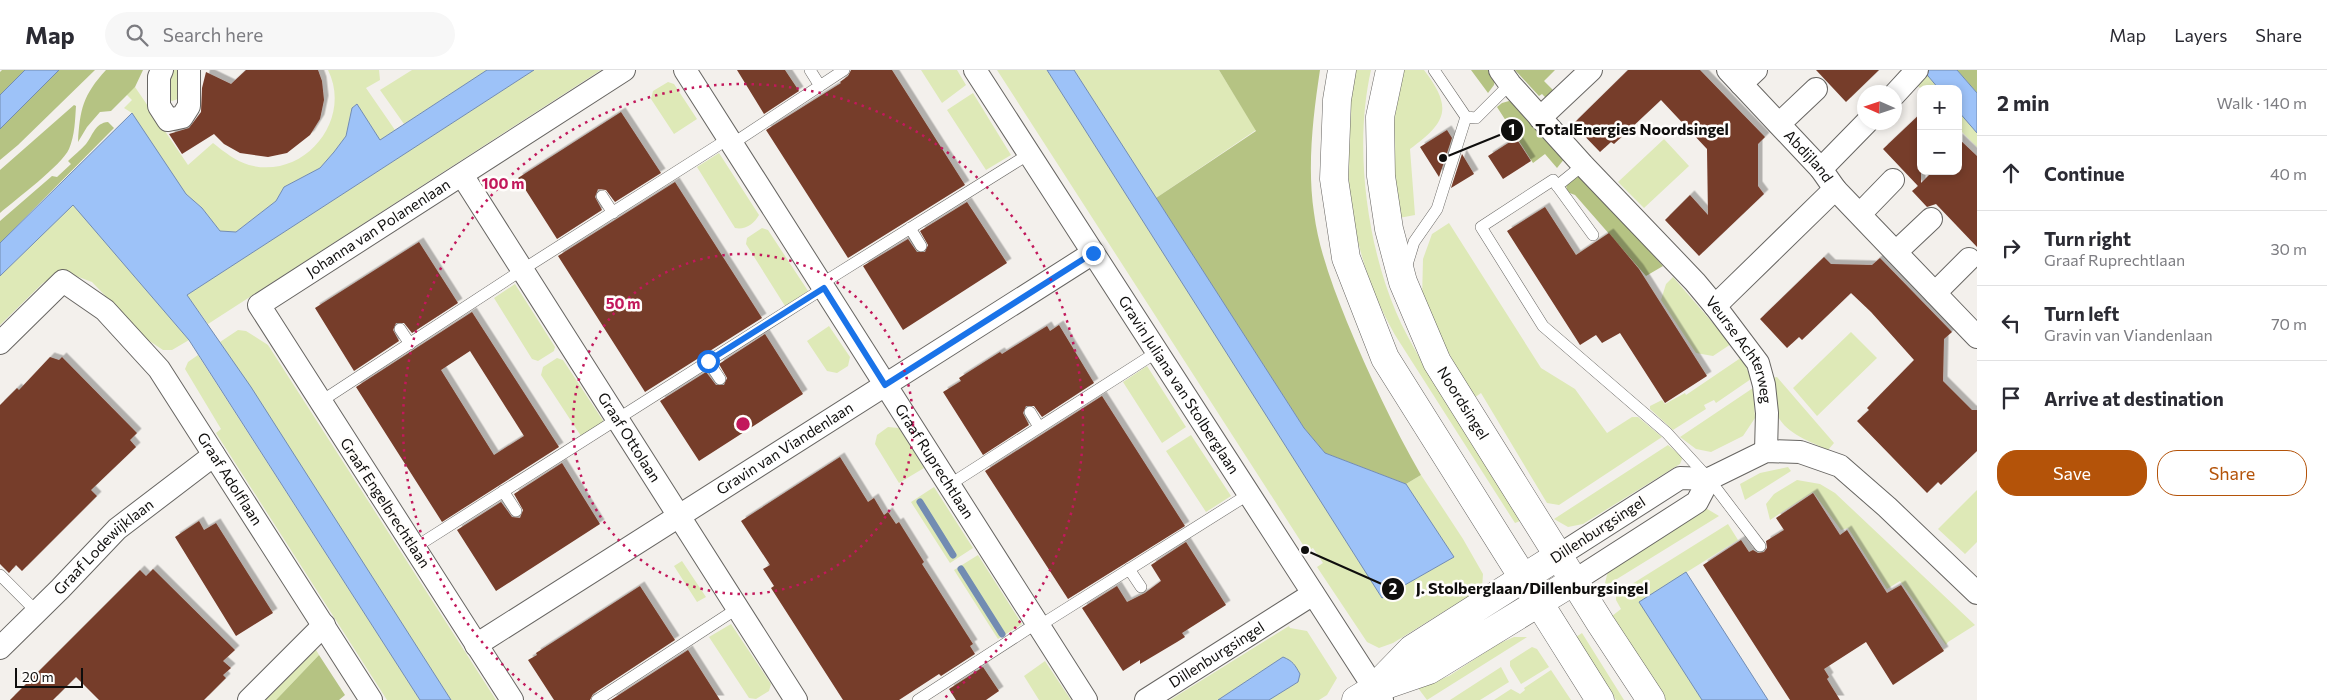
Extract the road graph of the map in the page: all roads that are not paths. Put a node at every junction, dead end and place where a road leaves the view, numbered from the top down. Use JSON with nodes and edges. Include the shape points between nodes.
{"nodes":[{"id":1,"x":162,"y":70,"type":"edge"},
{"id":2,"x":189,"y":70,"type":"edge"},
{"id":3,"x":624,"y":70,"type":"edge"},
{"id":4,"x":685,"y":70,"type":"edge"},
{"id":5,"x":810,"y":70,"type":"edge"},
{"id":6,"x":844,"y":70,"type":"edge"},
{"id":7,"x":975,"y":70,"type":"edge"},
{"id":8,"x":1342,"y":70,"type":"edge"},
{"id":9,"x":1390,"y":70,"type":"edge"},
{"id":10,"x":1434,"y":70,"type":"edge"},
{"id":11,"x":1591,"y":70,"type":"edge"},
{"id":12,"x":1918,"y":70,"type":"edge"},
{"id":13,"x":1742,"y":75,"type":"edge"},
{"id":14,"x":1505,"y":77,"type":"edge"},
{"id":15,"x":820,"y":86,"type":"junction"},
{"id":16,"x":1902,"y":87,"type":"edge"},
{"id":17,"x":1816,"y":89,"type":"dead end"},
{"id":18,"x":1466,"y":117,"type":"junction"},
{"id":19,"x":1540,"y":118,"type":"junction"},
{"id":20,"x":1779,"y":124,"type":"junction"},
{"id":21,"x":1859,"y":130,"type":"edge"},
{"id":22,"x":730,"y":141,"type":"junction"},
{"id":23,"x":1029,"y":154,"type":"junction"},
{"id":24,"x":1582,"y":165,"type":"junction"},
{"id":25,"x":1821,"y":169,"type":"junction"},
{"id":26,"x":462,"y":174,"type":"junction"},
{"id":27,"x":1893,"y":180,"type":"dead end"},
{"id":28,"x":1557,"y":186,"type":"junction"},
{"id":29,"x":1836,"y":189,"type":"junction"},
{"id":30,"x":602,"y":196,"type":"dead end"},
{"id":31,"x":613,"y":213,"type":"junction"},
{"id":32,"x":1860,"y":214,"type":"junction"},
{"id":33,"x":1930,"y":219,"type":"dead end"},
{"id":34,"x":910,"y":228,"type":"junction"},
{"id":35,"x":1593,"y":235,"type":"dead end"},
{"id":36,"x":921,"y":246,"type":"dead end"},
{"id":37,"x":1896,"y":252,"type":"junction"},
{"id":38,"x":1093,"y":253,"type":"junction"},
{"id":39,"x":1969,"y":259,"type":"dead end"},
{"id":40,"x":522,"y":270,"type":"junction"},
{"id":41,"x":1402,"y":282,"type":"junction"},
{"id":42,"x":822,"y":286,"type":"junction"},
{"id":43,"x":1935,"y":292,"type":"junction"},
{"id":44,"x":259,"y":305,"type":"joint"},
{"id":45,"x":1715,"y":306,"type":"junction"},
{"id":46,"x":400,"y":329,"type":"dead end"},
{"id":47,"x":1976,"y":333,"type":"edge"},
{"id":48,"x":0,"y":343,"type":"edge"},
{"id":49,"x":410,"y":344,"type":"junction"},
{"id":50,"x":1157,"y":352,"type":"junction"},
{"id":51,"x":708,"y":361,"type":"junction"},
{"id":52,"x":720,"y":379,"type":"dead end"},
{"id":53,"x":885,"y":385,"type":"junction"},
{"id":54,"x":320,"y":402,"type":"junction"},
{"id":55,"x":1030,"y":412,"type":"dead end"},
{"id":56,"x":617,"y":418,"type":"junction"},
{"id":57,"x":1039,"y":427,"type":"junction"},
{"id":58,"x":1766,"y":451,"type":"junction"},
{"id":59,"x":214,"y":455,"type":"junction"},
{"id":60,"x":1708,"y":479,"type":"junction"},
{"id":61,"x":949,"y":485,"type":"junction"},
{"id":62,"x":504,"y":491,"type":"junction"},
{"id":63,"x":1249,"y":494,"type":"junction"},
{"id":64,"x":516,"y":510,"type":"dead end"},
{"id":65,"x":679,"y":516,"type":"junction"},
{"id":66,"x":1760,"y":546,"type":"dead end"},
{"id":67,"x":414,"y":548,"type":"junction"},
{"id":68,"x":1558,"y":556,"type":"junction"},
{"id":69,"x":1129,"y":569,"type":"junction"},
{"id":70,"x":0,"y":575,"type":"edge"},
{"id":71,"x":1523,"y":579,"type":"junction"},
{"id":72,"x":1574,"y":581,"type":"junction"},
{"id":73,"x":1141,"y":587,"type":"dead end"},
{"id":74,"x":1977,"y":593,"type":"edge"},
{"id":75,"x":1313,"y":594,"type":"junction"},
{"id":76,"x":1537,"y":602,"type":"junction"},
{"id":77,"x":738,"y":608,"type":"junction"},
{"id":78,"x":37,"y":612,"type":"junction"},
{"id":79,"x":324,"y":625,"type":"junction"},
{"id":80,"x":1038,"y":625,"type":"junction"},
{"id":81,"x":476,"y":645,"type":"junction"},
{"id":82,"x":0,"y":648,"type":"edge"},
{"id":83,"x":1371,"y":696,"type":"edge"},
{"id":84,"x":922,"y":699,"type":"edge"},
{"id":85,"x":249,"y":700,"type":"edge"},
{"id":86,"x":371,"y":700,"type":"edge"},
{"id":87,"x":512,"y":700,"type":"edge"},
{"id":88,"x":597,"y":700,"type":"edge"},
{"id":89,"x":796,"y":700,"type":"edge"},
{"id":90,"x":1086,"y":700,"type":"edge"},
{"id":91,"x":1146,"y":700,"type":"edge"},
{"id":92,"x":1600,"y":700,"type":"edge"},
{"id":93,"x":1651,"y":700,"type":"edge"}],
"edges":[{"from":1,"to":2,"type":"street","via":[[159,106],[168,120],[182,117],[189,106]]},
{"from":3,"to":26,"type":"street","name":"Johanna van Polanenlaan"},
{"from":4,"to":22,"type":"street","name":"Graaf Ruprechtlaan"},
{"from":5,"to":15,"type":"lane"},
{"from":6,"to":15,"type":"lane"},
{"from":7,"to":23,"type":"street","name":"Gravin Juliana van Stolberglaan"},
{"from":8,"to":71,"type":"main road","via":[[1337,100],[1334,179],[1346,258],[1385,358]]},
{"from":9,"to":41,"type":"main road","name":"Noordsingel","via":[[1380,117],[1381,176]]},
{"from":10,"to":18,"type":"lane"},
{"from":11,"to":19,"type":"street"},
{"from":12,"to":16,"type":"street"},
{"from":13,"to":20,"type":"street","name":"Abdijland"},
{"from":14,"to":18,"type":"lane","via":[[1476,118]]},
{"from":14,"to":19,"type":"street","name":"Veurse Achterweg"},
{"from":15,"to":22,"type":"lane"},
{"from":17,"to":20,"type":"street","name":"Abdijland"},
{"from":18,"to":41,"type":"lane","via":[[1437,209],[1414,242]]},
{"from":19,"to":24,"type":"street","name":"Veurse Achterweg"},
{"from":20,"to":25,"type":"street","name":"Abdijland"},
{"from":21,"to":25,"type":"street"},
{"from":22,"to":31,"type":"lane"},
{"from":22,"to":42,"type":"street","name":"Graaf Ruprechtlaan"},
{"from":23,"to":34,"type":"lane"},
{"from":23,"to":38,"type":"street","name":"Gravin Juliana van Stolberglaan"},
{"from":24,"to":28,"type":"lane"},
{"from":24,"to":45,"type":"street","name":"Veurse Achterweg"},
{"from":25,"to":29,"type":"street","name":"Abdijland"},
{"from":26,"to":40,"type":"street","name":"Graaf Ottolaan"},
{"from":26,"to":44,"type":"street","name":"Johanna van Polanenlaan"},
{"from":27,"to":32,"type":"street"},
{"from":28,"to":35,"type":"lane"},
{"from":28,"to":60,"type":"lane","via":[[1553,180],[1481,228],[1543,326],[1667,433]]},
{"from":29,"to":32,"type":"street","name":"Abdijland"},
{"from":29,"to":45,"type":"street"},
{"from":30,"to":31,"type":"lane"},
{"from":31,"to":40,"type":"lane"},
{"from":32,"to":37,"type":"street","name":"Abdijland"},
{"from":33,"to":37,"type":"street"},
{"from":34,"to":36,"type":"lane"},
{"from":34,"to":42,"type":"lane"},
{"from":37,"to":43,"type":"street","name":"Abdijland"},
{"from":38,"to":50,"type":"street","name":"Gravin Juliana van Stolberglaan"},
{"from":38,"to":53,"type":"street","name":"Gravin van Viandenlaan"},
{"from":39,"to":43,"type":"street"},
{"from":40,"to":49,"type":"lane"},
{"from":40,"to":56,"type":"street","name":"Graaf Ottolaan"},
{"from":41,"to":68,"type":"main road","name":"Noordsingel","via":[[1437,362]]},
{"from":42,"to":51,"type":"lane"},
{"from":42,"to":53,"type":"street","name":"Graaf Ruprechtlaan"},
{"from":43,"to":47,"type":"street","name":"Abdijland"},
{"from":44,"to":54,"type":"street","name":"Graaf Engelbrechtlaan"},
{"from":45,"to":58,"type":"street","name":"Veurse Achterweg","via":[[1758,363],[1767,413]]},
{"from":46,"to":49,"type":"lane"},
{"from":48,"to":59,"type":"street","name":"Graaf Adolflaan","via":[[62,281],[105,310],[159,369]]},
{"from":49,"to":54,"type":"lane"},
{"from":50,"to":57,"type":"lane"},
{"from":50,"to":63,"type":"street","name":"Gravin Juliana van Stolberglaan"},
{"from":51,"to":52,"type":"lane"},
{"from":51,"to":56,"type":"lane"},
{"from":53,"to":61,"type":"street","name":"Graaf Ruprechtlaan"},
{"from":53,"to":65,"type":"street","name":"Gravin van Viandenlaan"},
{"from":54,"to":67,"type":"street","name":"Graaf Engelbrechtlaan"},
{"from":55,"to":57,"type":"lane"},
{"from":56,"to":62,"type":"lane"},
{"from":56,"to":65,"type":"street","name":"Graaf Ottolaan"},
{"from":57,"to":61,"type":"lane"},
{"from":58,"to":60,"type":"street","name":"Dillenburgsingel"},
{"from":58,"to":74,"type":"street","via":[[1800,452],[1840,466]]},
{"from":59,"to":78,"type":"street","name":"Graaf Lodewijklaan","via":[[117,529]]},
{"from":59,"to":79,"type":"street","name":"Graaf Adolflaan"},
{"from":60,"to":66,"type":"lane"},
{"from":60,"to":68,"type":"street","name":"Dillenburgsingel","via":[[1680,478]]},
{"from":60,"to":72,"type":"street","name":"Dillenburgsingel","via":[[1697,502]]},
{"from":61,"to":80,"type":"street","name":"Graaf Ruprechtlaan"},
{"from":62,"to":64,"type":"lane"},
{"from":62,"to":67,"type":"lane"},
{"from":63,"to":69,"type":"lane"},
{"from":63,"to":75,"type":"street","name":"Gravin Juliana van Stolberglaan"},
{"from":65,"to":77,"type":"street","name":"Graaf Ottolaan"},
{"from":65,"to":81,"type":"street","name":"Gravin van Viandenlaan"},
{"from":67,"to":81,"type":"street","name":"Graaf Engelbrechtlaan"},
{"from":68,"to":71,"type":"main road","name":"Dillenburgsingel"},
{"from":68,"to":72,"type":"main road","name":"Noordsingel"},
{"from":69,"to":73,"type":"lane"},
{"from":69,"to":80,"type":"lane"},
{"from":70,"to":78,"type":"lane"},
{"from":71,"to":76,"type":"main road"},
{"from":71,"to":83,"type":"main road","name":"Dillenburgsingel","via":[[1412,649]]},
{"from":72,"to":76,"type":"main road","name":"Dillenburgsingel"},
{"from":72,"to":93,"type":"main road","name":"Noordsingel"},
{"from":75,"to":83,"type":"street","name":"Gravin Juliana van Stolberglaan"},
{"from":75,"to":91,"type":"street","name":"Dillenburgsingel"},
{"from":76,"to":83,"type":"main road","name":"Dillenburgsingel","via":[[1429,670]]},
{"from":76,"to":92,"type":"main road"},
{"from":77,"to":88,"type":"lane"},
{"from":77,"to":89,"type":"street","name":"Graaf Ottolaan"},
{"from":78,"to":82,"type":"street","name":"Graaf Lodewijklaan"},
{"from":79,"to":85,"type":"street"},
{"from":79,"to":86,"type":"street","name":"Graaf Adolflaan"},
{"from":80,"to":84,"type":"lane"},
{"from":80,"to":90,"type":"street","name":"Graaf Ruprechtlaan"},
{"from":81,"to":87,"type":"street","name":"Graaf Engelbrechtlaan"}]}
